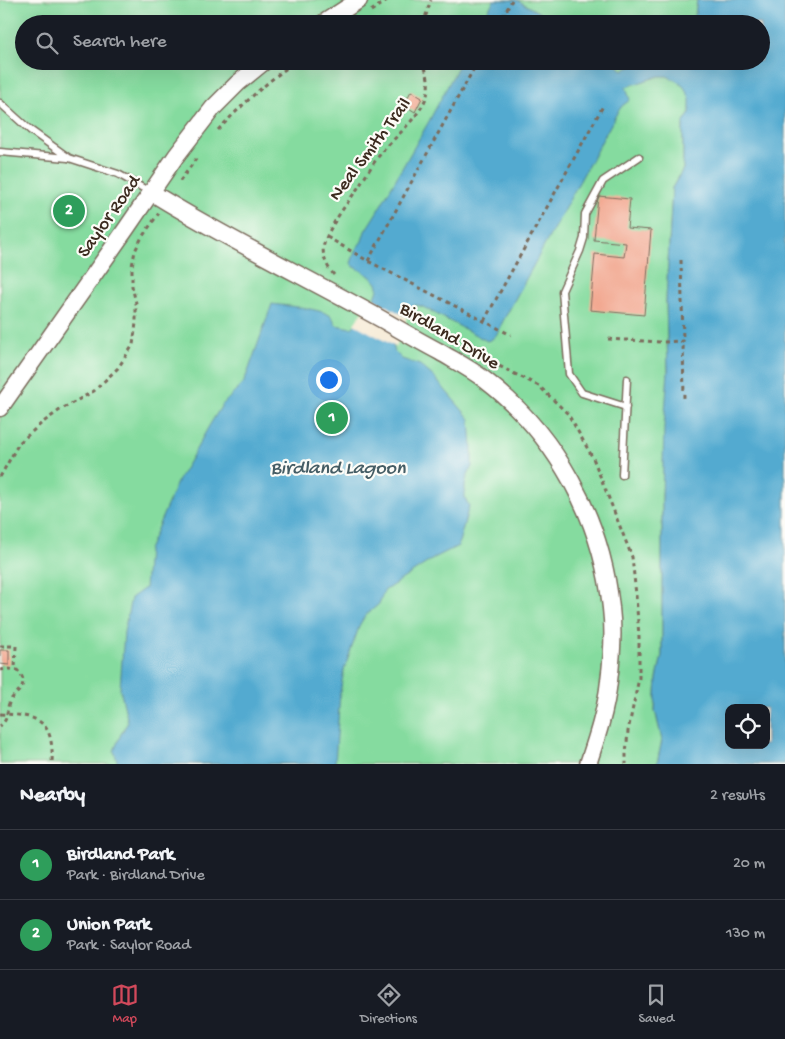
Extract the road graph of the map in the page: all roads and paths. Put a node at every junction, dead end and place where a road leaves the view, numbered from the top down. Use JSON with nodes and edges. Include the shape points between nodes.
{"nodes":[{"id":1,"x":359,"y":0,"type":"edge"},
{"id":2,"x":432,"y":0,"type":"edge"},
{"id":3,"x":512,"y":0,"type":"edge"},
{"id":4,"x":504,"y":14,"type":"edge"},
{"id":5,"x":336,"y":15,"type":"edge"},
{"id":6,"x":426,"y":15,"type":"edge"},
{"id":7,"x":254,"y":70,"type":"edge"},
{"id":8,"x":284,"y":70,"type":"edge"},
{"id":9,"x":425,"y":70,"type":"edge"},
{"id":10,"x":473,"y":70,"type":"edge"},
{"id":11,"x":0,"y":103,"type":"edge"},
{"id":12,"x":603,"y":106,"type":"dead end"},
{"id":13,"x":216,"y":132,"type":"dead end"},
{"id":14,"x":0,"y":152,"type":"edge"},
{"id":15,"x":198,"y":155,"type":"dead end"},
{"id":16,"x":639,"y":157,"type":"dead end"},
{"id":17,"x":70,"y":158,"type":"junction"},
{"id":18,"x":176,"y":187,"type":"dead end"},
{"id":19,"x":151,"y":192,"type":"junction"},
{"id":20,"x":158,"y":214,"type":"dead end"},
{"id":21,"x":327,"y":237,"type":"junction"},
{"id":22,"x":368,"y":260,"type":"junction"},
{"id":23,"x":681,"y":260,"type":"dead end"},
{"id":24,"x":341,"y":280,"type":"dead end"},
{"id":25,"x":484,"y":322,"type":"junction"},
{"id":26,"x":511,"y":335,"type":"dead end"},
{"id":27,"x":608,"y":339,"type":"dead end"},
{"id":28,"x":683,"y":341,"type":"junction"},
{"id":29,"x":628,"y":379,"type":"dead end"},
{"id":30,"x":684,"y":399,"type":"dead end"},
{"id":31,"x":626,"y":407,"type":"junction"},
{"id":32,"x":0,"y":408,"type":"edge"},
{"id":33,"x":622,"y":475,"type":"dead end"},
{"id":34,"x":0,"y":477,"type":"edge"},
{"id":35,"x":0,"y":646,"type":"edge"},
{"id":36,"x":0,"y":670,"type":"edge"},
{"id":37,"x":15,"y":670,"type":"junction"},
{"id":38,"x":0,"y":714,"type":"edge"},
{"id":39,"x":7,"y":714,"type":"junction"},
{"id":40,"x":0,"y":726,"type":"edge"},
{"id":41,"x":52,"y":764,"type":"edge"},
{"id":42,"x":588,"y":764,"type":"edge"}],
"edges":[{"from":1,"to":5,"type":"street"},
{"from":2,"to":6,"type":"path"},
{"from":3,"to":4,"type":"path"},
{"from":7,"to":19,"type":"street","name":"Saylor Road","via":[[213,108]]},
{"from":8,"to":13,"type":"path","via":[[244,102]]},
{"from":9,"to":21,"type":"path","name":"Neal Smith Trail","via":[[427,97],[412,120],[382,152]]},
{"from":10,"to":22,"type":"path"},
{"from":11,"to":17,"type":"lane","via":[[30,130]]},
{"from":12,"to":25,"type":"path"},
{"from":14,"to":17,"type":"lane"},
{"from":15,"to":18,"type":"path"},
{"from":16,"to":31,"type":"lane","via":[[603,181],[585,214],[584,238],[562,291],[568,374],[582,393]]},
{"from":17,"to":19,"type":"lane","via":[[118,174]]},
{"from":19,"to":32,"type":"street","name":"Saylor Road"},
{"from":19,"to":42,"type":"street","name":"Birdland Drive","via":[[468,368],[509,400],[552,451],[582,501],[598,543],[607,577],[612,619],[609,682],[603,718]]},
{"from":20,"to":34,"type":"path","via":[[142,237],[132,266],[136,304],[133,345],[118,368],[94,391],[60,410],[19,443]]},
{"from":21,"to":22,"type":"path"},
{"from":21,"to":24,"type":"path","name":"Neal Smith Trail","via":[[323,251],[325,261]]},
{"from":22,"to":25,"type":"path"},
{"from":23,"to":28,"type":"path"},
{"from":25,"to":26,"type":"path"},
{"from":27,"to":28,"type":"path"},
{"from":28,"to":30,"type":"path"},
{"from":29,"to":31,"type":"lane"},
{"from":31,"to":33,"type":"lane"},
{"from":35,"to":37,"type":"path","via":[[16,646]]},
{"from":36,"to":37,"type":"path"},
{"from":37,"to":39,"type":"path","via":[[23,682],[10,702]]},
{"from":38,"to":39,"type":"path"},
{"from":39,"to":40,"type":"path"},
{"from":39,"to":41,"type":"path","via":[[28,716],[46,728],[52,742]]}]}
